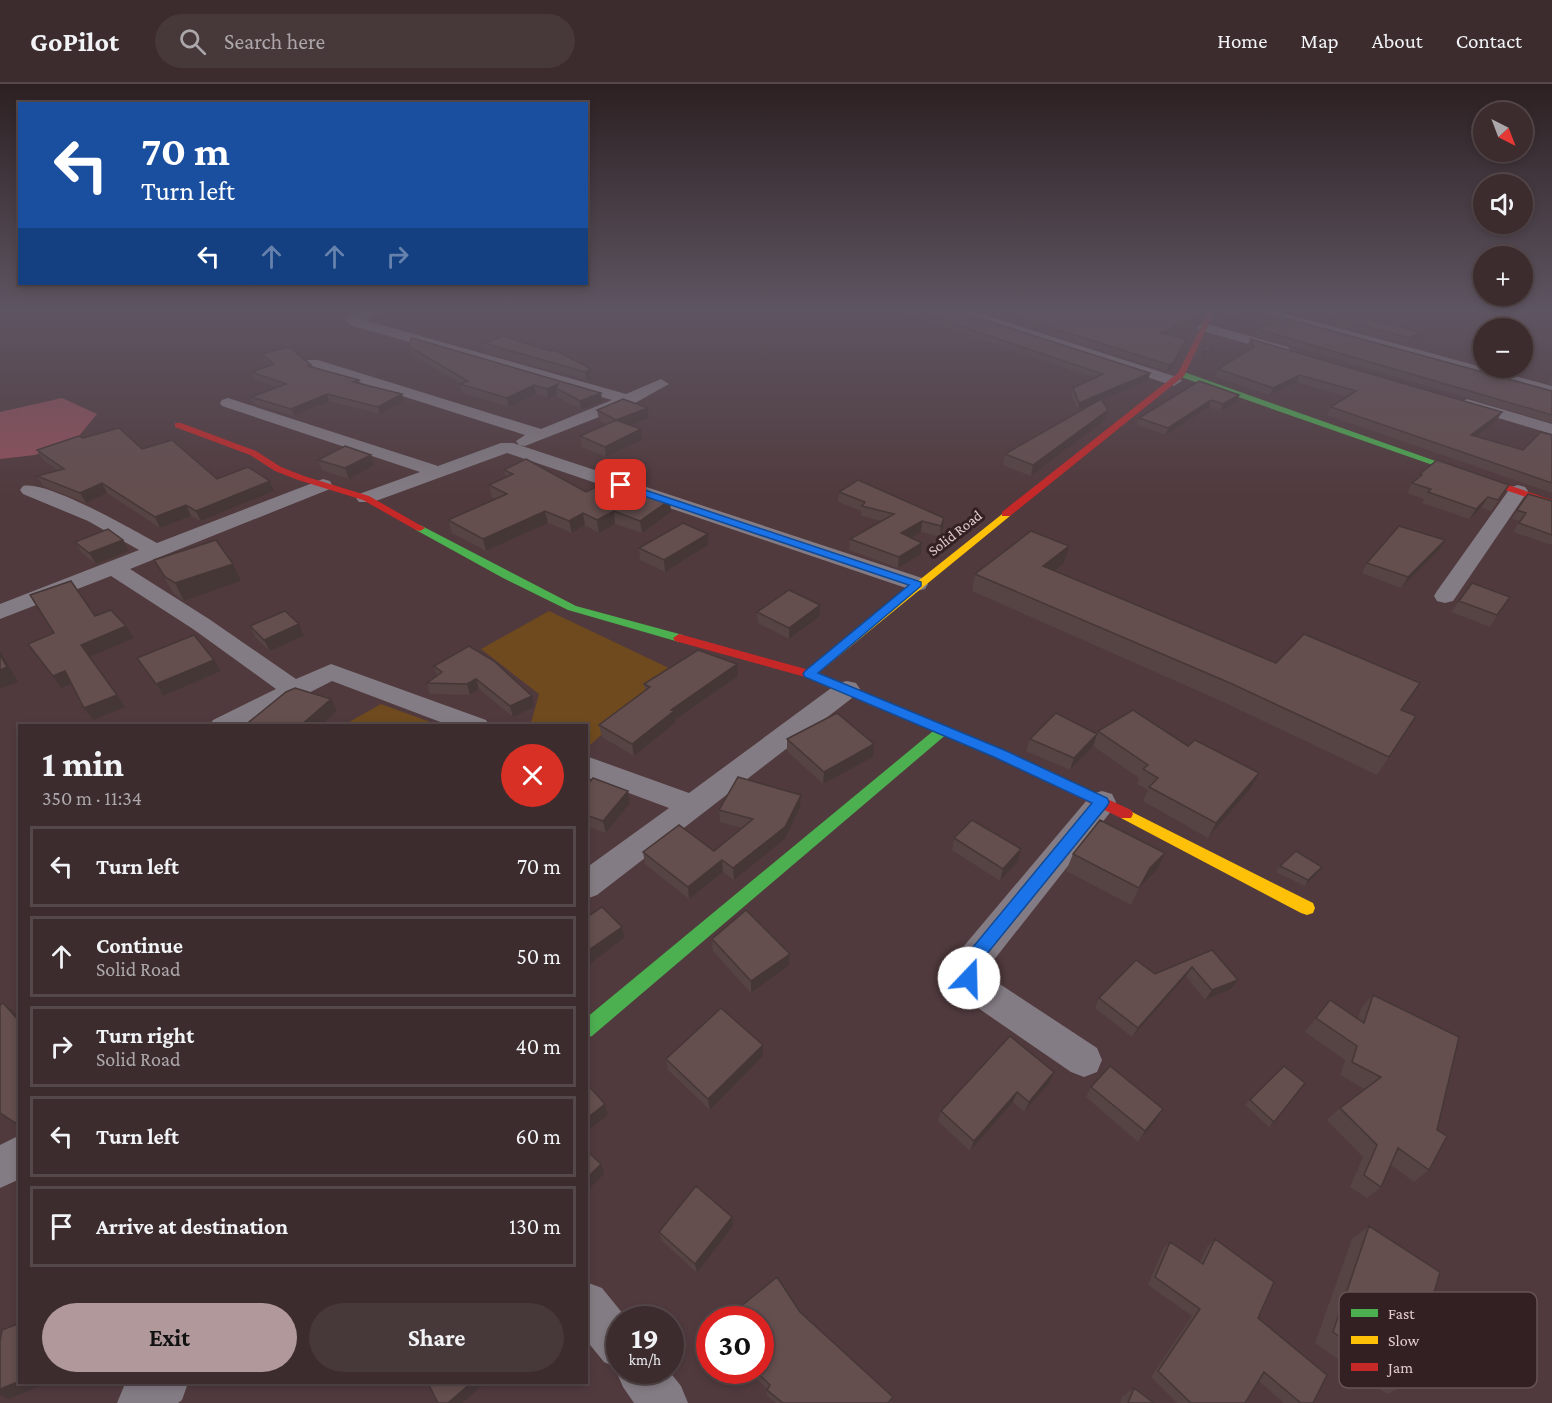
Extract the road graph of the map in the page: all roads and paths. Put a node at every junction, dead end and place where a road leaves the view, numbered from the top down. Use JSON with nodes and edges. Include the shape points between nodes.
{"nodes":[{"id":1,"x":343,"y":373,"type":"edge"},
{"id":2,"x":534,"y":373,"type":"edge"},
{"id":3,"x":1159,"y":373,"type":"edge"},
{"id":4,"x":1180,"y":373,"type":"edge"},
{"id":5,"x":1485,"y":373,"type":"edge"},
{"id":6,"x":1177,"y":378,"type":"junction"},
{"id":7,"x":661,"y":384,"type":"dead end"},
{"id":8,"x":1552,"y":391,"type":"edge"},
{"id":9,"x":1451,"y":399,"type":"edge"},
{"id":10,"x":629,"y":400,"type":"junction"},
{"id":11,"x":228,"y":403,"type":"dead end"},
{"id":12,"x":178,"y":425,"type":"dead end"},
{"id":13,"x":1552,"y":429,"type":"edge"},
{"id":14,"x":542,"y":435,"type":"junction"},
{"id":15,"x":507,"y":447,"type":"junction"},
{"id":16,"x":438,"y":472,"type":"junction"},
{"id":17,"x":323,"y":484,"type":"junction"},
{"id":18,"x":30,"y":490,"type":"dead end"},
{"id":19,"x":1518,"y":491,"type":"junction"},
{"id":20,"x":366,"y":498,"type":"junction"},
{"id":21,"x":1552,"y":503,"type":"edge"},
{"id":22,"x":155,"y":550,"type":"junction"},
{"id":23,"x":114,"y":568,"type":"junction"},
{"id":24,"x":917,"y":584,"type":"junction"},
{"id":25,"x":1445,"y":596,"type":"dead end"},
{"id":26,"x":0,"y":612,"type":"edge"},
{"id":27,"x":809,"y":674,"type":"junction"},
{"id":28,"x":847,"y":689,"type":"junction"},
{"id":29,"x":294,"y":690,"type":"junction"},
{"id":30,"x":226,"y":724,"type":"edge"},
{"id":31,"x":472,"y":724,"type":"edge"},
{"id":32,"x":943,"y":730,"type":"junction"},
{"id":33,"x":588,"y":767,"type":"edge"},
{"id":34,"x":1102,"y":802,"type":"junction"},
{"id":35,"x":695,"y":806,"type":"junction"},
{"id":36,"x":588,"y":884,"type":"edge"},
{"id":37,"x":1307,"y":908,"type":"dead end"},
{"id":38,"x":588,"y":1028,"type":"edge"},
{"id":39,"x":1084,"y":1060,"type":"dead end"},
{"id":40,"x":18,"y":1156,"type":"edge"},
{"id":41,"x":0,"y":1168,"type":"edge"},
{"id":42,"x":588,"y":1306,"type":"edge"},
{"id":43,"x":606,"y":1329,"type":"edge"},
{"id":44,"x":164,"y":1384,"type":"edge"},
{"id":45,"x":649,"y":1384,"type":"edge"},
{"id":46,"x":141,"y":1403,"type":"edge"},
{"id":47,"x":664,"y":1403,"type":"edge"}],
"edges":[{"from":1,"to":14,"type":"street"},
{"from":2,"to":10,"type":"street"},
{"from":3,"to":6,"type":"street"},
{"from":4,"to":6,"type":"street","name":"Solid Road"},
{"from":5,"to":8,"type":"street"},
{"from":6,"to":19,"type":"street"},
{"from":6,"to":24,"type":"street","name":"Solid Road"},
{"from":7,"to":10,"type":"street"},
{"from":9,"to":13,"type":"street"},
{"from":10,"to":14,"type":"street"},
{"from":11,"to":16,"type":"street"},
{"from":12,"to":17,"type":"street","via":[[254,453],[278,469]]},
{"from":14,"to":15,"type":"street"},
{"from":15,"to":16,"type":"street"},
{"from":15,"to":24,"type":"street"},
{"from":16,"to":20,"type":"street"},
{"from":17,"to":20,"type":"street"},
{"from":17,"to":22,"type":"street"},
{"from":18,"to":22,"type":"street","via":[[95,517]]},
{"from":19,"to":21,"type":"street"},
{"from":19,"to":25,"type":"street"},
{"from":20,"to":27,"type":"street","via":[[572,608]]},
{"from":22,"to":23,"type":"street"},
{"from":23,"to":26,"type":"street"},
{"from":23,"to":29,"type":"street"},
{"from":24,"to":27,"type":"street","name":"Solid Road"},
{"from":27,"to":28,"type":"street"},
{"from":28,"to":32,"type":"street"},
{"from":28,"to":35,"type":"street"},
{"from":29,"to":30,"type":"street"},
{"from":29,"to":31,"type":"street","via":[[331,672]]},
{"from":32,"to":34,"type":"street"},
{"from":32,"to":38,"type":"street"},
{"from":33,"to":35,"type":"street"},
{"from":34,"to":37,"type":"street"},
{"from":34,"to":39,"type":"street","via":[[967,971],[974,986]]},
{"from":35,"to":36,"type":"street"},
{"from":40,"to":41,"type":"street"},
{"from":42,"to":43,"type":"street"},
{"from":44,"to":46,"type":"street"},
{"from":45,"to":47,"type":"street"}]}
